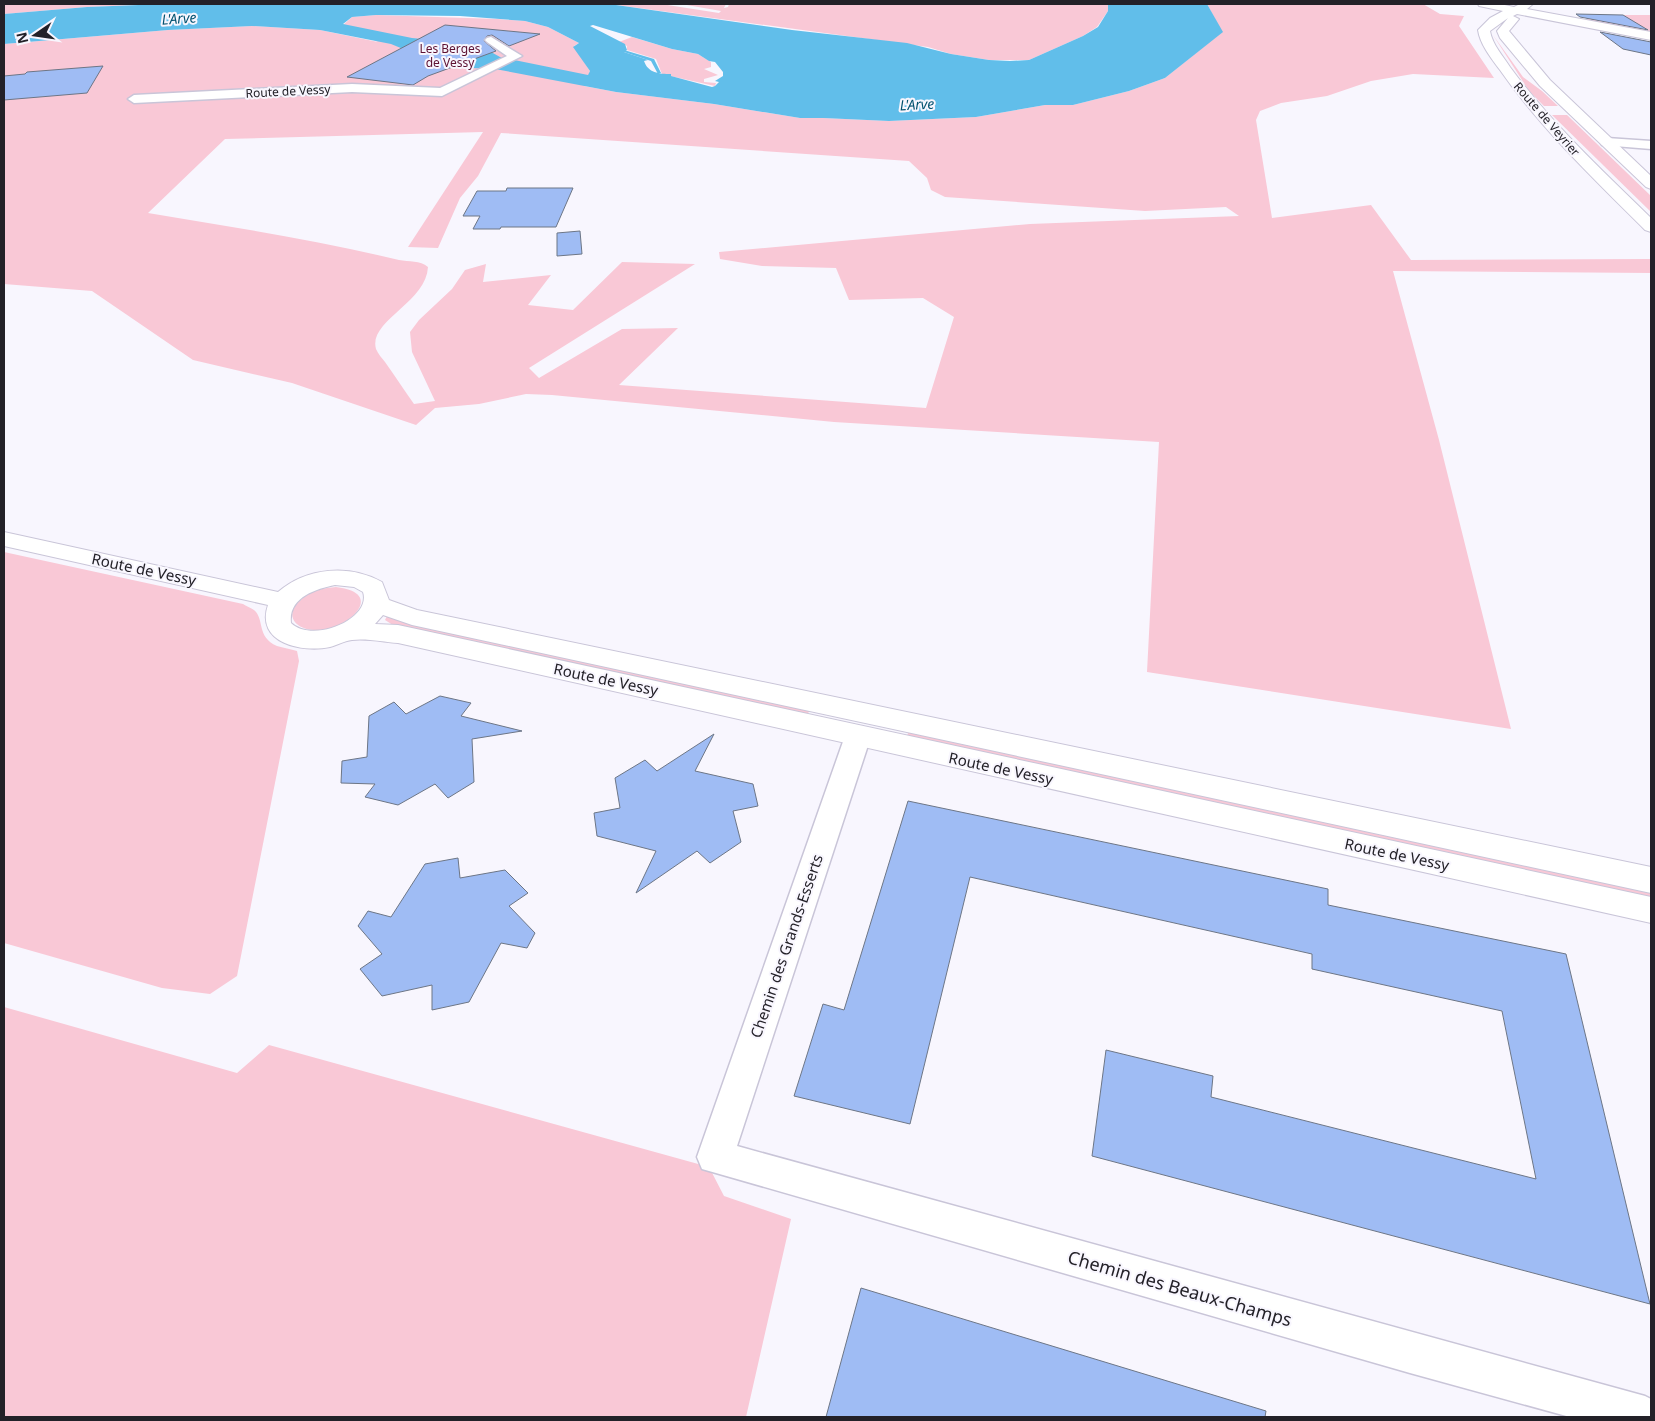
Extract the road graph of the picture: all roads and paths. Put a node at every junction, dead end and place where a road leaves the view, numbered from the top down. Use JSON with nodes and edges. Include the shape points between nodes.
{"nodes":[{"id":1,"x":1483,"y":4,"type":"edge"},
{"id":2,"x":1523,"y":7,"type":"edge"},
{"id":3,"x":1573,"y":22,"type":"junction"},
{"id":4,"x":1506,"y":27,"type":"junction"},
{"id":5,"x":1651,"y":36,"type":"edge"},
{"id":6,"x":491,"y":40,"type":"dead end"},
{"id":7,"x":134,"y":99,"type":"dead end"},
{"id":8,"x":1538,"y":111,"type":"junction"},
{"id":9,"x":1575,"y":112,"type":"junction"},
{"id":10,"x":1607,"y":142,"type":"junction"},
{"id":11,"x":1651,"y":145,"type":"edge"},
{"id":12,"x":1651,"y":184,"type":"edge"},
{"id":13,"x":1651,"y":227,"type":"edge"},
{"id":14,"x":4,"y":539,"type":"edge"},
{"id":15,"x":284,"y":601,"type":"junction"},
{"id":16,"x":377,"y":604,"type":"junction"},
{"id":17,"x":350,"y":631,"type":"junction"},
{"id":18,"x":862,"y":725,"type":"junction"},
{"id":19,"x":1651,"y":880,"type":"edge"},
{"id":20,"x":1651,"y":910,"type":"edge"},
{"id":21,"x":715,"y":1157,"type":"joint"},
{"id":22,"x":1645,"y":1417,"type":"edge"}],
"edges":[{"from":1,"to":2,"type":"street"},
{"from":2,"to":3,"type":"street"},
{"from":2,"to":4,"type":"street"},
{"from":2,"to":8,"type":"street","name":"Route de Veyrier","via":[[1484,22],[1484,34],[1520,91]]},
{"from":3,"to":4,"type":"street","via":[[1531,22]]},
{"from":3,"to":5,"type":"street"},
{"from":4,"to":9,"type":"street","name":"Route de Veyrier","via":[[1503,31],[1507,39]]},
{"from":6,"to":7,"type":"street","name":"Route de Vessy","via":[[515,56],[442,92],[352,88]]},
{"from":8,"to":9,"type":"street"},
{"from":8,"to":13,"type":"street","name":"Route de Veyrier"},
{"from":9,"to":10,"type":"street","name":"Route de Veyrier"},
{"from":10,"to":11,"type":"street"},
{"from":10,"to":12,"type":"street","name":"Route de Veyrier"},
{"from":14,"to":15,"type":"street","name":"Route de Vessy"},
{"from":15,"to":16,"type":"street","via":[[312,583],[336,577],[361,580],[370,585],[375,590]]},
{"from":15,"to":17,"type":"street","via":[[278,609],[278,625],[291,636],[314,640]]},
{"from":16,"to":17,"type":"street","via":[[364,623]]},
{"from":16,"to":18,"type":"street","name":"Route de Vessy","via":[[412,616]]},
{"from":17,"to":18,"type":"street","name":"Route de Vessy","via":[[398,634]]},
{"from":18,"to":19,"type":"street","name":"Route de Vessy"},
{"from":18,"to":20,"type":"street","name":"Route de Vessy"},
{"from":18,"to":21,"type":"street","name":"Chemin des Grands-Esserts"},
{"from":21,"to":22,"type":"street","name":"Chemin des Beaux-Champs"}]}
